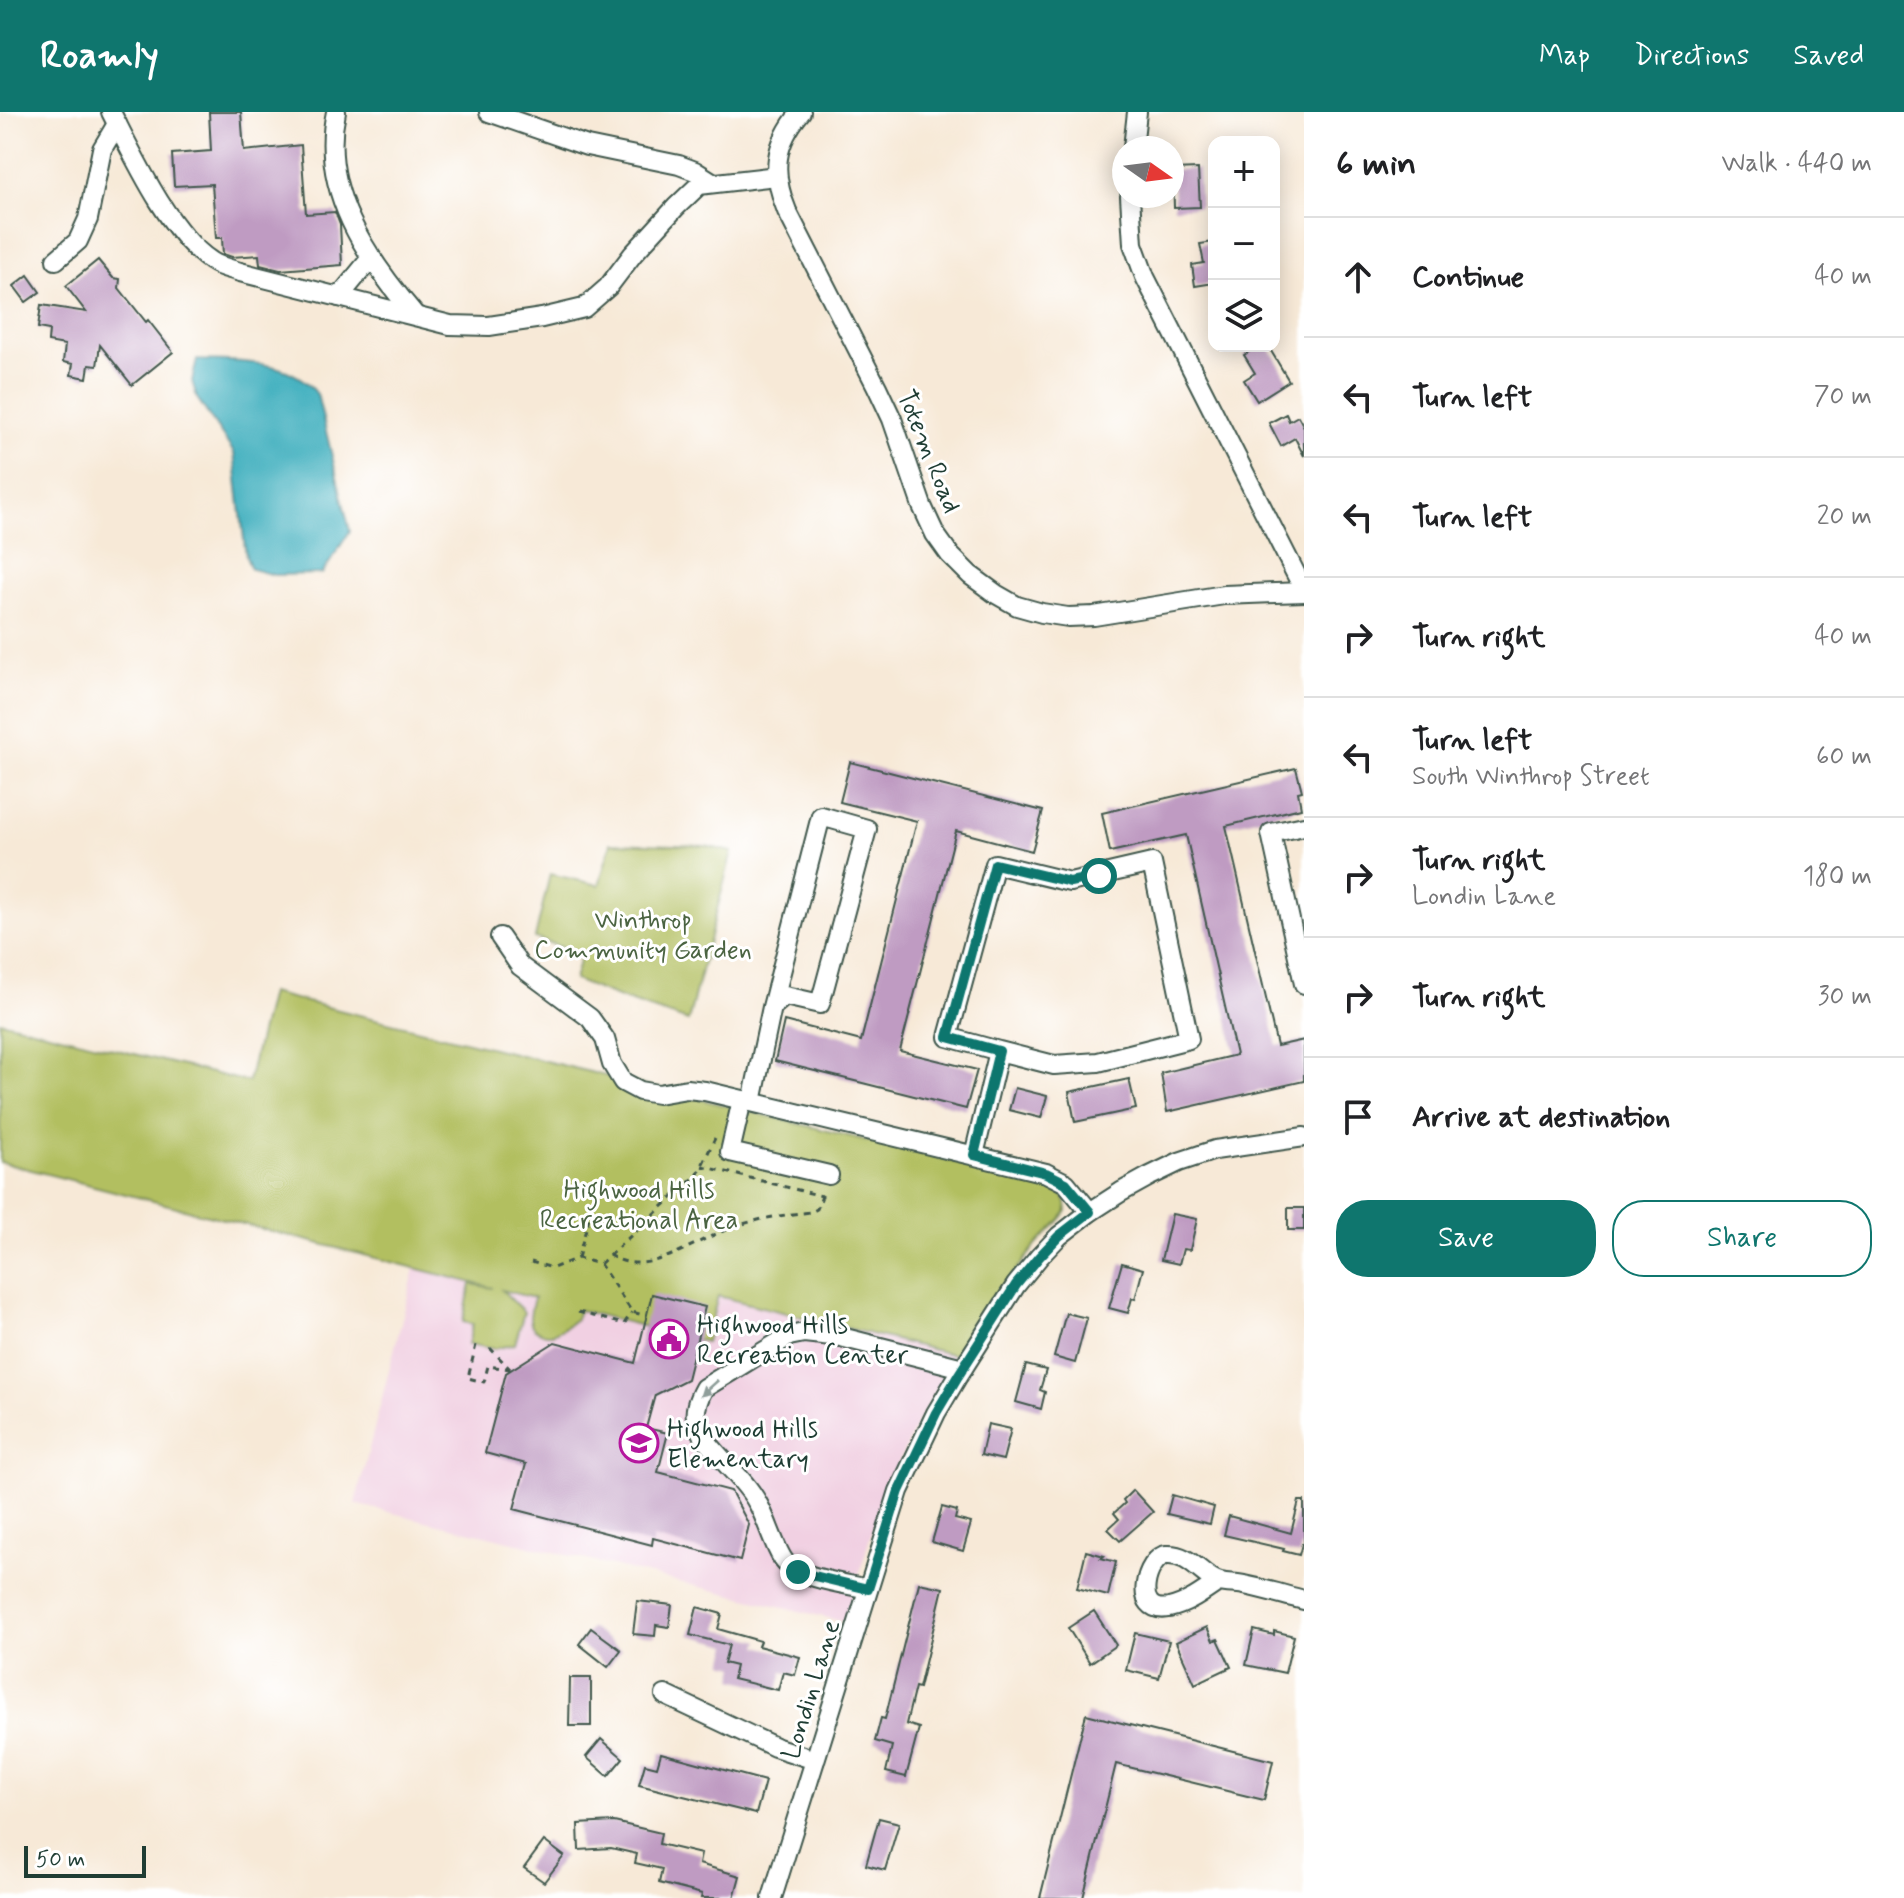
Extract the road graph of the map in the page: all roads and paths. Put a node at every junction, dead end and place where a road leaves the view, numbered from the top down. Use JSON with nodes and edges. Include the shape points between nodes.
{"nodes":[{"id":1,"x":336,"y":112,"type":"edge"},
{"id":2,"x":489,"y":112,"type":"edge"},
{"id":3,"x":801,"y":112,"type":"edge"},
{"id":4,"x":1137,"y":112,"type":"edge"},
{"id":5,"x":114,"y":118,"type":"edge"},
{"id":6,"x":1134,"y":136,"type":"edge"},
{"id":7,"x":777,"y":176,"type":"junction"},
{"id":8,"x":714,"y":183,"type":"junction"},
{"id":9,"x":1131,"y":208,"type":"edge"},
{"id":10,"x":371,"y":258,"type":"junction"},
{"id":11,"x":56,"y":260,"type":"dead end"},
{"id":12,"x":339,"y":297,"type":"junction"},
{"id":13,"x":415,"y":315,"type":"junction"},
{"id":14,"x":1304,"y":591,"type":"edge"},
{"id":15,"x":1304,"y":826,"type":"edge"},
{"id":16,"x":500,"y":937,"type":"dead end"},
{"id":17,"x":1304,"y":984,"type":"edge"},
{"id":18,"x":772,"y":1007,"type":"junction"},
{"id":19,"x":999,"y":1051,"type":"junction"},
{"id":20,"x":747,"y":1101,"type":"junction"},
{"id":21,"x":1304,"y":1137,"type":"edge"},
{"id":22,"x":714,"y":1139,"type":"dead end"},
{"id":23,"x":974,"y":1155,"type":"junction"},
{"id":24,"x":701,"y":1166,"type":"junction"},
{"id":25,"x":829,"y":1175,"type":"joint"},
{"id":26,"x":822,"y":1196,"type":"junction"},
{"id":27,"x":1090,"y":1212,"type":"junction"},
{"id":28,"x":590,"y":1214,"type":"dead end"},
{"id":29,"x":609,"y":1255,"type":"junction"},
{"id":30,"x":578,"y":1258,"type":"junction"},
{"id":31,"x":531,"y":1262,"type":"dead end"},
{"id":32,"x":600,"y":1264,"type":"junction"},
{"id":33,"x":578,"y":1312,"type":"dead end"},
{"id":34,"x":632,"y":1312,"type":"junction"},
{"id":35,"x":647,"y":1316,"type":"dead end"},
{"id":36,"x":476,"y":1345,"type":"dead end"},
{"id":37,"x":490,"y":1348,"type":"dead end"},
{"id":38,"x":963,"y":1368,"type":"junction"},
{"id":39,"x":1218,"y":1582,"type":"dead end"},
{"id":40,"x":868,"y":1589,"type":"junction"},
{"id":41,"x":1304,"y":1600,"type":"edge"},
{"id":42,"x":665,"y":1695,"type":"dead end"},
{"id":43,"x":815,"y":1760,"type":"junction"},
{"id":44,"x":772,"y":1898,"type":"edge"}],
"edges":[{"from":1,"to":10,"type":"street","via":[[331,133],[337,182],[347,216]]},
{"from":2,"to":8,"type":"street","via":[[587,146],[679,165]]},
{"from":3,"to":7,"type":"street","name":"Totem Road","via":[[783,138]]},
{"from":4,"to":6,"type":"street"},
{"from":5,"to":11,"type":"street","via":[[88,219],[78,241]]},
{"from":5,"to":12,"type":"street","via":[[167,213],[187,241],[213,263]]},
{"from":7,"to":8,"type":"street"},
{"from":7,"to":14,"type":"street","name":"Totem Road","via":[[787,211],[892,419],[935,534],[970,575],[1017,606],[1068,617],[1224,595]]},
{"from":8,"to":13,"type":"street","via":[[699,185],[676,207],[584,308],[489,326],[450,325]]},
{"from":9,"to":14,"type":"street","via":[[1133,244],[1145,277]]},
{"from":10,"to":12,"type":"street"},
{"from":10,"to":13,"type":"street"},
{"from":12,"to":13,"type":"street"},
{"from":15,"to":17,"type":"street","via":[[1271,833]]},
{"from":16,"to":20,"type":"street","via":[[520,966],[590,1018],[623,1082],[658,1094],[687,1089]]},
{"from":18,"to":18,"type":"street","via":[[785,996],[820,1004],[867,829],[821,816]]},
{"from":18,"to":20,"type":"street"},
{"from":19,"to":19,"type":"street","via":[[948,1037],[995,864],[1070,882],[1152,863],[1189,1039],[1098,1062],[1054,1065]]},
{"from":19,"to":23,"type":"street"},
{"from":20,"to":23,"type":"street"},
{"from":20,"to":25,"type":"street","via":[[730,1152]]},
{"from":21,"to":27,"type":"street","name":"Londin Lane","via":[[1215,1150],[1179,1162]]},
{"from":22,"to":24,"type":"path"},
{"from":23,"to":27,"type":"street","via":[[1046,1173],[1066,1183]]},
{"from":24,"to":26,"type":"path"},
{"from":24,"to":29,"type":"path"},
{"from":25,"to":26,"type":"path"},
{"from":26,"to":29,"type":"path","via":[[811,1212],[756,1220],[661,1260],[632,1263]]},
{"from":27,"to":38,"type":"street","name":"Londin Lane","via":[[1059,1236],[1016,1285]]},
{"from":28,"to":30,"type":"path"},
{"from":29,"to":32,"type":"path"},
{"from":30,"to":31,"type":"path","via":[[553,1268]]},
{"from":30,"to":32,"type":"path"},
{"from":32,"to":34,"type":"path"},
{"from":33,"to":34,"type":"path","via":[[624,1324]]},
{"from":34,"to":35,"type":"path"},
{"from":36,"to":37,"type":"path","via":[[468,1378],[484,1382],[488,1366],[510,1369]]},
{"from":38,"to":40,"type":"street","name":"Londin Lane","via":[[899,1491]]},
{"from":38,"to":40,"type":"street","one_way":true,"via":[[841,1337],[804,1333],[789,1336],[704,1388],[696,1402],[696,1422],[705,1439],[757,1501],[784,1562],[798,1572]]},
{"from":39,"to":41,"type":"street"},
{"from":40,"to":43,"type":"street","name":"Londin Lane"},
{"from":42,"to":43,"type":"street"},
{"from":43,"to":44,"type":"street","name":"Londin Lane"}]}
